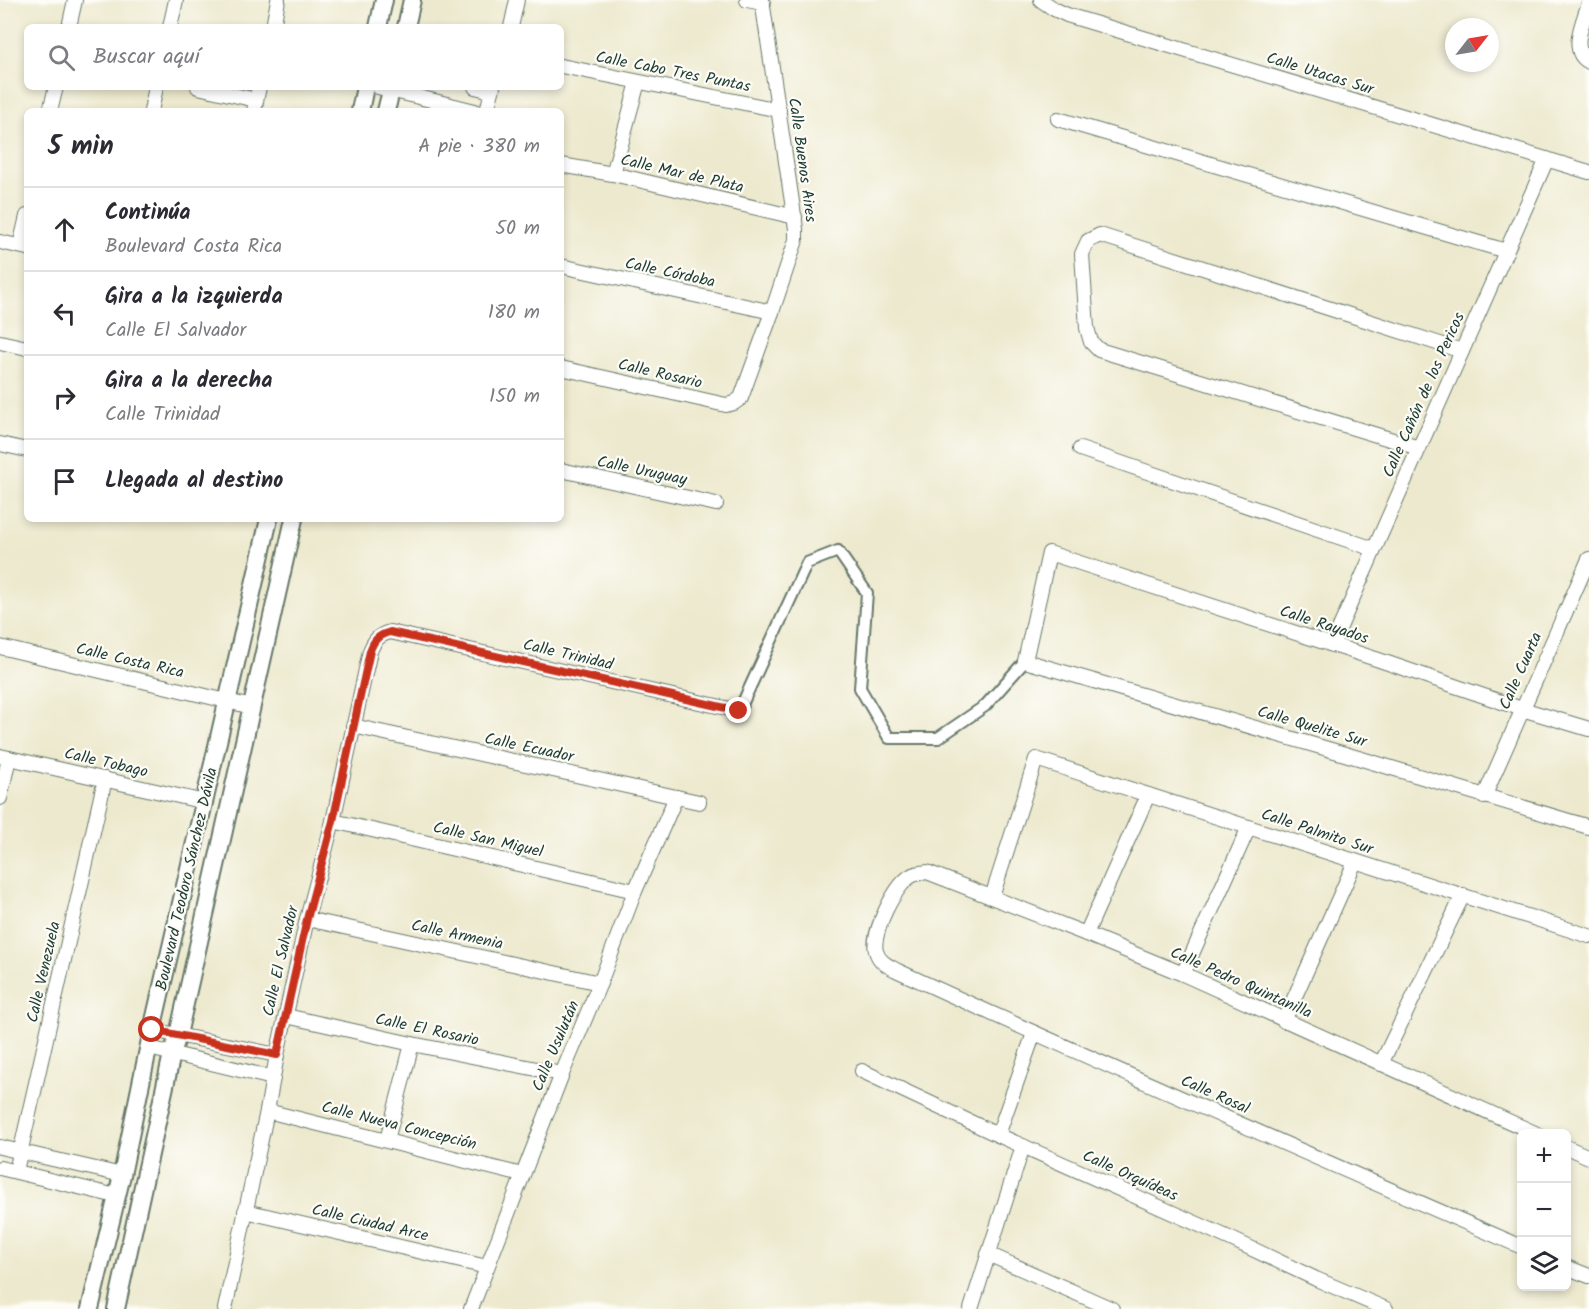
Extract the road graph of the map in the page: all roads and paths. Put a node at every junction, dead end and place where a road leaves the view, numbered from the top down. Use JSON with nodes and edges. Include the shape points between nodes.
{"nodes":[{"id":1,"x":75,"y":0,"type":"edge"},
{"id":2,"x":176,"y":0,"type":"edge"},
{"id":3,"x":278,"y":0,"type":"edge"},
{"id":4,"x":384,"y":0,"type":"edge"},
{"id":5,"x":412,"y":0,"type":"edge"},
{"id":6,"x":517,"y":0,"type":"edge"},
{"id":7,"x":747,"y":0,"type":"edge"},
{"id":8,"x":1042,"y":1,"type":"edge"},
{"id":9,"x":763,"y":2,"type":"edge"},
{"id":10,"x":1589,"y":3,"type":"edge"},
{"id":11,"x":70,"y":24,"type":"edge"},
{"id":12,"x":171,"y":24,"type":"edge"},
{"id":13,"x":274,"y":24,"type":"edge"},
{"id":14,"x":379,"y":24,"type":"edge"},
{"id":15,"x":407,"y":24,"type":"edge"},
{"id":16,"x":512,"y":24,"type":"edge"},
{"id":17,"x":1589,"y":62,"type":"edge"},
{"id":18,"x":564,"y":67,"type":"edge"},
{"id":19,"x":638,"y":82,"type":"junction"},
{"id":20,"x":55,"y":90,"type":"edge"},
{"id":21,"x":155,"y":90,"type":"edge"},
{"id":22,"x":212,"y":90,"type":"edge"},
{"id":23,"x":364,"y":90,"type":"edge"},
{"id":24,"x":387,"y":90,"type":"edge"},
{"id":25,"x":395,"y":90,"type":"edge"},
{"id":26,"x":492,"y":90,"type":"edge"},
{"id":27,"x":256,"y":99,"type":"edge"},
{"id":28,"x":51,"y":108,"type":"edge"},
{"id":29,"x":152,"y":108,"type":"edge"},
{"id":30,"x":361,"y":108,"type":"edge"},
{"id":31,"x":386,"y":108,"type":"edge"},
{"id":32,"x":464,"y":108,"type":"edge"},
{"id":33,"x":488,"y":108,"type":"edge"},
{"id":34,"x":779,"y":111,"type":"junction"},
{"id":35,"x":1058,"y":118,"type":"dead end"},
{"id":36,"x":1547,"y":159,"type":"junction"},
{"id":37,"x":564,"y":166,"type":"edge"},
{"id":38,"x":1589,"y":172,"type":"edge"},
{"id":39,"x":613,"y":174,"type":"junction"},
{"id":40,"x":795,"y":217,"type":"junction"},
{"id":41,"x":0,"y":242,"type":"edge"},
{"id":42,"x":24,"y":247,"type":"edge"},
{"id":43,"x":1506,"y":251,"type":"junction"},
{"id":44,"x":564,"y":267,"type":"edge"},
{"id":45,"x":772,"y":312,"type":"junction"},
{"id":46,"x":0,"y":342,"type":"edge"},
{"id":47,"x":24,"y":347,"type":"edge"},
{"id":48,"x":1462,"y":351,"type":"junction"},
{"id":49,"x":564,"y":369,"type":"edge"},
{"id":50,"x":745,"y":389,"type":"joint"},
{"id":51,"x":0,"y":444,"type":"edge"},
{"id":52,"x":1419,"y":448,"type":"junction"},
{"id":53,"x":24,"y":449,"type":"edge"},
{"id":54,"x":1080,"y":449,"type":"dead end"},
{"id":55,"x":564,"y":471,"type":"edge"},
{"id":56,"x":716,"y":504,"type":"dead end"},
{"id":57,"x":268,"y":522,"type":"edge"},
{"id":58,"x":293,"y":522,"type":"edge"},
{"id":59,"x":1374,"y":549,"type":"junction"},
{"id":60,"x":1589,"y":559,"type":"edge"},
{"id":61,"x":390,"y":632,"type":"joint"},
{"id":62,"x":1332,"y":645,"type":"junction"},
{"id":63,"x":0,"y":647,"type":"edge"},
{"id":64,"x":1025,"y":661,"type":"junction"},
{"id":65,"x":226,"y":701,"type":"junction"},
{"id":66,"x":252,"y":706,"type":"junction"},
{"id":67,"x":1522,"y":710,"type":"junction"},
{"id":68,"x":739,"y":711,"type":"joint"},
{"id":69,"x":353,"y":726,"type":"junction"},
{"id":70,"x":1589,"y":729,"type":"edge"},
{"id":71,"x":5,"y":757,"type":"edge"},
{"id":72,"x":105,"y":779,"type":"junction"},
{"id":73,"x":1148,"y":795,"type":"junction"},
{"id":74,"x":676,"y":797,"type":"junction"},
{"id":75,"x":1484,"y":797,"type":"junction"},
{"id":76,"x":0,"y":798,"type":"edge"},
{"id":77,"x":205,"y":802,"type":"junction"},
{"id":78,"x":699,"y":802,"type":"dead end"},
{"id":79,"x":333,"y":821,"type":"junction"},
{"id":80,"x":1250,"y":827,"type":"junction"},
{"id":81,"x":1589,"y":827,"type":"edge"},
{"id":82,"x":1355,"y":862,"type":"junction"},
{"id":83,"x":635,"y":891,"type":"junction"},
{"id":84,"x":1463,"y":895,"type":"junction"},
{"id":85,"x":992,"y":897,"type":"junction"},
{"id":86,"x":307,"y":919,"type":"junction"},
{"id":87,"x":1086,"y":934,"type":"junction"},
{"id":88,"x":1589,"y":936,"type":"edge"},
{"id":89,"x":896,"y":970,"type":"joint"},
{"id":90,"x":1183,"y":974,"type":"junction"},
{"id":91,"x":600,"y":983,"type":"junction"},
{"id":92,"x":286,"y":1016,"type":"junction"},
{"id":93,"x":1284,"y":1021,"type":"junction"},
{"id":94,"x":152,"y":1030,"type":"junction"},
{"id":95,"x":1034,"y":1033,"type":"junction"},
{"id":96,"x":178,"y":1035,"type":"junction"},
{"id":97,"x":412,"y":1044,"type":"junction"},
{"id":98,"x":149,"y":1048,"type":"junction"},
{"id":99,"x":172,"y":1054,"type":"junction"},
{"id":100,"x":277,"y":1055,"type":"junction"},
{"id":101,"x":1381,"y":1064,"type":"junction"},
{"id":102,"x":862,"y":1071,"type":"dead end"},
{"id":103,"x":562,"y":1074,"type":"junction"},
{"id":104,"x":273,"y":1078,"type":"junction"},
{"id":105,"x":267,"y":1111,"type":"junction"},
{"id":106,"x":1526,"y":1129,"type":"edge"},
{"id":107,"x":998,"y":1135,"type":"junction"},
{"id":108,"x":387,"y":1140,"type":"junction"},
{"id":109,"x":1023,"y":1146,"type":"junction"},
{"id":110,"x":0,"y":1147,"type":"edge"},
{"id":111,"x":1571,"y":1149,"type":"edge"},
{"id":112,"x":21,"y":1151,"type":"junction"},
{"id":113,"x":1589,"y":1157,"type":"edge"},
{"id":114,"x":0,"y":1168,"type":"edge"},
{"id":115,"x":16,"y":1171,"type":"junction"},
{"id":116,"x":522,"y":1174,"type":"junction"},
{"id":117,"x":122,"y":1175,"type":"junction"},
{"id":118,"x":116,"y":1196,"type":"junction"},
{"id":119,"x":245,"y":1210,"type":"junction"},
{"id":120,"x":1517,"y":1245,"type":"edge"},
{"id":121,"x":988,"y":1254,"type":"junction"},
{"id":122,"x":487,"y":1267,"type":"junction"},
{"id":123,"x":1571,"y":1268,"type":"edge"},
{"id":124,"x":1589,"y":1276,"type":"edge"},
{"id":125,"x":90,"y":1309,"type":"edge"},
{"id":126,"x":116,"y":1309,"type":"edge"},
{"id":127,"x":225,"y":1309,"type":"edge"},
{"id":128,"x":471,"y":1309,"type":"edge"},
{"id":129,"x":971,"y":1309,"type":"edge"},
{"id":130,"x":1112,"y":1309,"type":"edge"},
{"id":131,"x":1386,"y":1309,"type":"edge"}],
"edges":[{"from":1,"to":11,"type":"street"},
{"from":2,"to":12,"type":"street"},
{"from":3,"to":13,"type":"street"},
{"from":4,"to":14,"type":"street"},
{"from":5,"to":15,"type":"street"},
{"from":6,"to":16,"type":"street"},
{"from":7,"to":9,"type":"street"},
{"from":8,"to":36,"type":"street","name":"Calle Utacas Sur","via":[[1067,15]]},
{"from":9,"to":34,"type":"street","name":"Calle Buenos Aires"},
{"from":10,"to":17,"type":"street","via":[[1578,50]]},
{"from":18,"to":19,"type":"street","name":"Calle Cabo Tres Puntas"},
{"from":19,"to":34,"type":"street","name":"Calle Cabo Tres Puntas"},
{"from":19,"to":39,"type":"street"},
{"from":20,"to":28,"type":"street"},
{"from":21,"to":29,"type":"street"},
{"from":22,"to":27,"type":"street"},
{"from":23,"to":30,"type":"street"},
{"from":24,"to":31,"type":"street"},
{"from":25,"to":32,"type":"street"},
{"from":26,"to":33,"type":"street"},
{"from":34,"to":40,"type":"street","name":"Calle Buenos Aires"},
{"from":35,"to":43,"type":"street"},
{"from":36,"to":38,"type":"street","name":"Calle Utacas Sur"},
{"from":36,"to":43,"type":"street","name":"Calle Cañón de los Pericos"},
{"from":37,"to":39,"type":"street","name":"Calle Mar de Plata"},
{"from":39,"to":40,"type":"street","name":"Calle Mar de Plata"},
{"from":40,"to":45,"type":"street","name":"Calle Buenos Aires","via":[[796,240]]},
{"from":41,"to":42,"type":"street"},
{"from":43,"to":48,"type":"street","name":"Calle Cañón de los Pericos"},
{"from":44,"to":45,"type":"street","name":"Calle Córdoba"},
{"from":45,"to":50,"type":"street","name":"Calle Buenos Aires"},
{"from":46,"to":47,"type":"street"},
{"from":48,"to":52,"type":"street","name":"Calle Cañón de los Pericos"},
{"from":48,"to":52,"type":"street","via":[[1100,235],[1088,241],[1082,254],[1087,328],[1091,342],[1099,350]]},
{"from":49,"to":50,"type":"street","name":"Calle Rosario","via":[[726,405],[741,398]]},
{"from":51,"to":53,"type":"street"},
{"from":52,"to":59,"type":"street","name":"Calle Cañón de los Pericos"},
{"from":54,"to":59,"type":"street"},
{"from":55,"to":56,"type":"street","name":"Calle Uruguay"},
{"from":57,"to":65,"type":"street","name":"Boulevard Teodoro Sánchez Dávila"},
{"from":58,"to":66,"type":"street","name":"Boulevard Teodoro Sánchez Dávila"},
{"from":59,"to":62,"type":"street","name":"Calle Cañón de los Pericos"},
{"from":60,"to":67,"type":"street","name":"Calle Cuarta"},
{"from":61,"to":68,"type":"street","name":"Calle Trinidad"},
{"from":61,"to":69,"type":"street","name":"Calle El Salvador","via":[[373,642]]},
{"from":62,"to":64,"type":"street","name":"Calle Rayados","via":[[1049,553]]},
{"from":62,"to":67,"type":"street","name":"Calle Rayados"},
{"from":63,"to":65,"type":"street","name":"Calle Costa Rica"},
{"from":64,"to":68,"type":"street","via":[[985,706],[938,738],[889,738],[860,688],[867,593],[838,551],[807,563]]},
{"from":64,"to":75,"type":"street","name":"Calle Quelite Sur"},
{"from":65,"to":66,"type":"street","name":"Calle Costa Rica"},
{"from":65,"to":77,"type":"street","name":"Boulevard Teodoro Sánchez Dávila"},
{"from":66,"to":96,"type":"street","name":"Boulevard Teodoro Sánchez Dávila"},
{"from":67,"to":70,"type":"street","name":"Calle Rayados"},
{"from":67,"to":75,"type":"street","name":"Calle Cuarta"},
{"from":69,"to":74,"type":"street","name":"Calle Ecuador"},
{"from":69,"to":79,"type":"street","name":"Calle El Salvador"},
{"from":71,"to":72,"type":"street","name":"Calle Tobago"},
{"from":71,"to":76,"type":"street"},
{"from":72,"to":77,"type":"street","name":"Calle Tobago"},
{"from":72,"to":112,"type":"street","name":"Calle Venezuela"},
{"from":73,"to":80,"type":"street","name":"Calle Palmito Sur"},
{"from":73,"to":85,"type":"street","name":"Calle Palmito Sur","via":[[1036,759]]},
{"from":73,"to":87,"type":"street"},
{"from":74,"to":78,"type":"street","name":"Calle Ecuador"},
{"from":74,"to":83,"type":"street","name":"Calle Usulután"},
{"from":75,"to":81,"type":"street","name":"Calle Quelite Sur"},
{"from":77,"to":94,"type":"street","name":"Boulevard Teodoro Sánchez Dávila"},
{"from":79,"to":83,"type":"street","name":"Calle San Miguel"},
{"from":79,"to":86,"type":"street","name":"Calle El Salvador"},
{"from":80,"to":82,"type":"street","name":"Calle Palmito Sur"},
{"from":80,"to":90,"type":"street"},
{"from":82,"to":84,"type":"street","name":"Calle Palmito Sur"},
{"from":82,"to":93,"type":"street"},
{"from":83,"to":91,"type":"street","name":"Calle Usulután"},
{"from":84,"to":88,"type":"street","name":"Calle Palmito Sur"},
{"from":84,"to":101,"type":"street"},
{"from":85,"to":87,"type":"street","name":"Calle Pedro Quintanilla"},
{"from":85,"to":89,"type":"street","name":"Calle Pedro Quintanilla","via":[[927,873],[906,879],[895,892],[876,939],[881,961]]},
{"from":86,"to":91,"type":"street","name":"Calle Armenia"},
{"from":86,"to":92,"type":"street","name":"Calle El Salvador"},
{"from":87,"to":90,"type":"street","name":"Calle Pedro Quintanilla"},
{"from":89,"to":95,"type":"street","name":"Calle Rosal"},
{"from":90,"to":93,"type":"street","name":"Calle Pedro Quintanilla"},
{"from":91,"to":103,"type":"street","name":"Calle Usulután"},
{"from":92,"to":97,"type":"street","name":"Calle El Rosario"},
{"from":92,"to":100,"type":"street","name":"Calle El Salvador"},
{"from":93,"to":101,"type":"street","name":"Calle Pedro Quintanilla"},
{"from":94,"to":96,"type":"street"},
{"from":94,"to":98,"type":"street","name":"Boulevard Teodoro Sánchez Dávila"},
{"from":95,"to":107,"type":"street"},
{"from":95,"to":120,"type":"street","name":"Calle Rosal"},
{"from":96,"to":99,"type":"street","name":"Boulevard Teodoro Sánchez Dávila"},
{"from":96,"to":100,"type":"street"},
{"from":97,"to":103,"type":"street","name":"Calle El Rosario"},
{"from":97,"to":108,"type":"street"},
{"from":98,"to":99,"type":"street"},
{"from":98,"to":117,"type":"street","name":"Boulevard Teodoro Sánchez Dávila"},
{"from":99,"to":104,"type":"street"},
{"from":99,"to":126,"type":"street","name":"Boulevard Teodoro Sánchez Dávila"},
{"from":100,"to":104,"type":"street","name":"Calle El Salvador"},
{"from":101,"to":106,"type":"street","name":"Calle Pedro Quintanilla"},
{"from":102,"to":107,"type":"street","name":"Calle Orquídeas"},
{"from":103,"to":116,"type":"street","name":"Calle Usulután"},
{"from":104,"to":105,"type":"street","name":"Calle El Salvador"},
{"from":105,"to":108,"type":"street","name":"Calle Nueva Concepción"},
{"from":105,"to":119,"type":"street","name":"Calle El Salvador"},
{"from":107,"to":109,"type":"street","name":"Calle Orquídeas"},
{"from":108,"to":116,"type":"street","name":"Calle Nueva Concepción"},
{"from":109,"to":121,"type":"street"},
{"from":109,"to":131,"type":"street","name":"Calle Orquídeas"},
{"from":110,"to":112,"type":"street"},
{"from":111,"to":113,"type":"street"},
{"from":112,"to":115,"type":"street","name":"Calle Venezuela"},
{"from":112,"to":117,"type":"street"},
{"from":114,"to":115,"type":"street"},
{"from":115,"to":118,"type":"street"},
{"from":116,"to":122,"type":"street","name":"Calle Usulután"},
{"from":117,"to":118,"type":"street","name":"Boulevard Teodoro Sánchez Dávila"},
{"from":118,"to":125,"type":"street","name":"Boulevard Teodoro Sánchez Dávila"},
{"from":119,"to":122,"type":"street","name":"Calle Ciudad Arce"},
{"from":119,"to":127,"type":"street","name":"Calle El Salvador"},
{"from":121,"to":129,"type":"street"},
{"from":121,"to":130,"type":"street"},
{"from":122,"to":128,"type":"street","name":"Calle Usulután"},
{"from":123,"to":124,"type":"street"}]}
